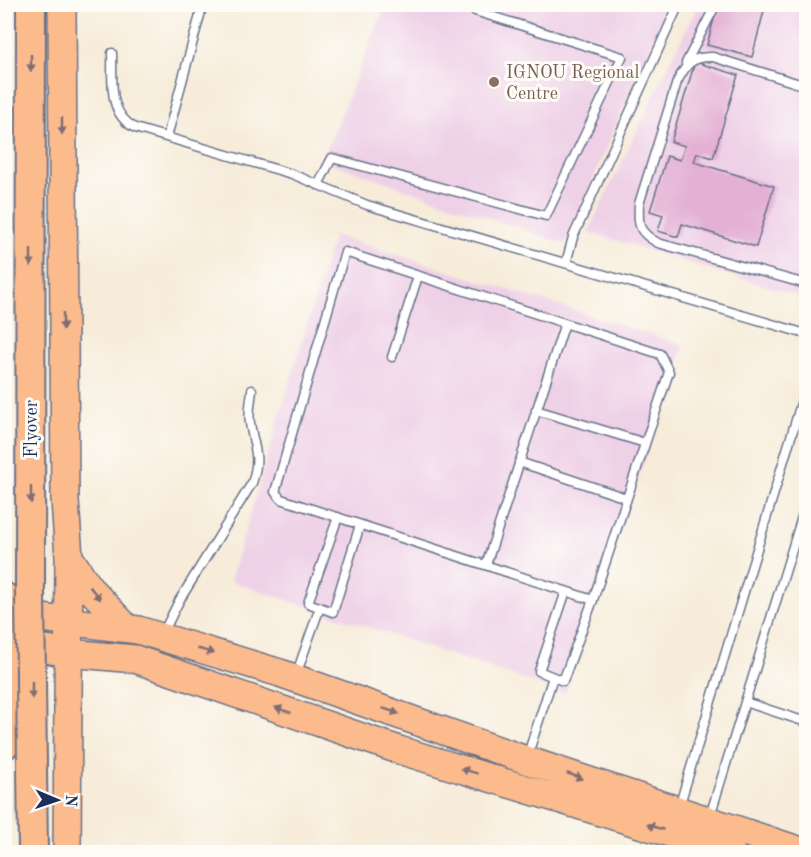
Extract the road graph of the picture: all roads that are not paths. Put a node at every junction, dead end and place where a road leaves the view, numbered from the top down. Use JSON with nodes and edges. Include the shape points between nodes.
{"nodes":[{"id":1,"x":31,"y":4,"type":"edge"},
{"id":2,"x":62,"y":4,"type":"edge"},
{"id":3,"x":203,"y":4,"type":"edge"},
{"id":4,"x":679,"y":4,"type":"edge"},
{"id":5,"x":716,"y":4,"type":"edge"},
{"id":6,"x":475,"y":11,"type":"dead end"},
{"id":7,"x":112,"y":53,"type":"dead end"},
{"id":8,"x":685,"y":66,"type":"junction"},
{"id":9,"x":807,"y":86,"type":"edge"},
{"id":10,"x":167,"y":137,"type":"junction"},
{"id":11,"x":318,"y":185,"type":"junction"},
{"id":12,"x":566,"y":263,"type":"junction"},
{"id":13,"x":418,"y":276,"type":"junction"},
{"id":14,"x":807,"y":284,"type":"edge"},
{"id":15,"x":565,"y":323,"type":"junction"},
{"id":16,"x":807,"y":334,"type":"edge"},
{"id":17,"x":392,"y":357,"type":"dead end"},
{"id":18,"x":807,"y":387,"type":"edge"},
{"id":19,"x":252,"y":390,"type":"dead end"},
{"id":20,"x":536,"y":411,"type":"junction"},
{"id":21,"x":645,"y":443,"type":"junction"},
{"id":22,"x":519,"y":462,"type":"junction"},
{"id":23,"x":626,"y":498,"type":"junction"},
{"id":24,"x":807,"y":504,"type":"edge"},
{"id":25,"x":338,"y":517,"type":"junction"},
{"id":26,"x":360,"y":525,"type":"junction"},
{"id":27,"x":69,"y":557,"type":"junction"},
{"id":28,"x":486,"y":565,"type":"junction"},
{"id":29,"x":566,"y":591,"type":"junction"},
{"id":30,"x":4,"y":597,"type":"edge"},
{"id":31,"x":593,"y":600,"type":"junction"},
{"id":32,"x":320,"y":607,"type":"junction"},
{"id":33,"x":5,"y":613,"type":"edge"},
{"id":34,"x":68,"y":620,"type":"junction"},
{"id":35,"x":124,"y":626,"type":"junction"},
{"id":36,"x":161,"y":638,"type":"junction"},
{"id":37,"x":5,"y":642,"type":"edge"},
{"id":38,"x":68,"y":653,"type":"junction"},
{"id":39,"x":135,"y":659,"type":"junction"},
{"id":40,"x":553,"y":677,"type":"junction"},
{"id":41,"x":295,"y":678,"type":"junction"},
{"id":42,"x":68,"y":693,"type":"junction"},
{"id":43,"x":745,"y":702,"type":"junction"},
{"id":44,"x":807,"y":722,"type":"edge"},
{"id":45,"x":4,"y":745,"type":"edge"},
{"id":46,"x":526,"y":760,"type":"junction"},
{"id":47,"x":678,"y":811,"type":"junction"},
{"id":48,"x":708,"y":820,"type":"junction"},
{"id":49,"x":33,"y":852,"type":"edge"},
{"id":50,"x":67,"y":852,"type":"edge"},
{"id":51,"x":731,"y":852,"type":"edge"},
{"id":52,"x":804,"y":852,"type":"edge"}],
"edges":[{"from":1,"to":49,"type":"highway","name":"Flyover","one_way":true,"bridge":true},
{"from":2,"to":27,"type":"main road","name":"Flyover","one_way":true,"via":[[65,501]]},
{"from":3,"to":10,"type":"lane"},
{"from":4,"to":12,"type":"lane","via":[[573,237]]},
{"from":5,"to":8,"type":"lane"},
{"from":6,"to":11,"type":"lane","via":[[622,57],[546,216],[332,158]]},
{"from":7,"to":10,"type":"lane","via":[[114,107],[118,115],[135,128]]},
{"from":8,"to":9,"type":"lane","via":[[698,57],[713,57]]},
{"from":8,"to":14,"type":"lane","via":[[639,204],[638,224],[645,236],[658,243]]},
{"from":10,"to":11,"type":"lane"},
{"from":11,"to":12,"type":"lane","via":[[367,205]]},
{"from":12,"to":16,"type":"lane"},
{"from":13,"to":15,"type":"lane"},
{"from":13,"to":17,"type":"lane"},
{"from":13,"to":25,"type":"lane","via":[[345,252],[340,262],[275,492],[281,499]]},
{"from":15,"to":20,"type":"lane"},
{"from":15,"to":21,"type":"lane","via":[[660,354],[666,362],[669,372]]},
{"from":18,"to":47,"type":"lane"},
{"from":19,"to":36,"type":"lane","via":[[250,421],[258,451],[252,483],[179,601]]},
{"from":20,"to":21,"type":"lane"},
{"from":20,"to":22,"type":"lane"},
{"from":21,"to":23,"type":"lane"},
{"from":22,"to":23,"type":"lane"},
{"from":22,"to":28,"type":"lane"},
{"from":23,"to":31,"type":"lane"},
{"from":24,"to":43,"type":"lane"},
{"from":25,"to":26,"type":"lane"},
{"from":25,"to":32,"type":"lane","via":[[308,603]]},
{"from":26,"to":28,"type":"lane"},
{"from":26,"to":32,"type":"lane","via":[[333,612]]},
{"from":27,"to":34,"type":"main road","name":"Flyover"},
{"from":27,"to":35,"type":"main road","one_way":true,"via":[[91,590]]},
{"from":28,"to":29,"type":"lane"},
{"from":29,"to":31,"type":"lane"},
{"from":29,"to":40,"type":"lane","via":[[539,671]]},
{"from":30,"to":33,"type":"highway"},
{"from":31,"to":40,"type":"lane","via":[[562,681]]},
{"from":32,"to":41,"type":"lane"},
{"from":33,"to":34,"type":"main road"},
{"from":33,"to":37,"type":"highway"},
{"from":34,"to":35,"type":"main road"},
{"from":34,"to":38,"type":"main road","name":"Flyover"},
{"from":35,"to":36,"type":"main road"},
{"from":36,"to":41,"type":"main road","one_way":true},
{"from":37,"to":38,"type":"main road"},
{"from":37,"to":45,"type":"highway"},
{"from":38,"to":39,"type":"main road"},
{"from":38,"to":42,"type":"main road","name":"Flyover"},
{"from":39,"to":42,"type":"main road","via":[[98,669]]},
{"from":51,"to":39,"type":"main road","one_way":true,"via":[[399,750]]},
{"from":40,"to":46,"type":"lane"},
{"from":41,"to":46,"type":"main road","one_way":true},
{"from":42,"to":50,"type":"main road","name":"Flyover"},
{"from":43,"to":44,"type":"lane"},
{"from":43,"to":48,"type":"lane"},
{"from":46,"to":47,"type":"main road","one_way":true},
{"from":47,"to":48,"type":"main road"},
{"from":48,"to":52,"type":"main road"}]}
